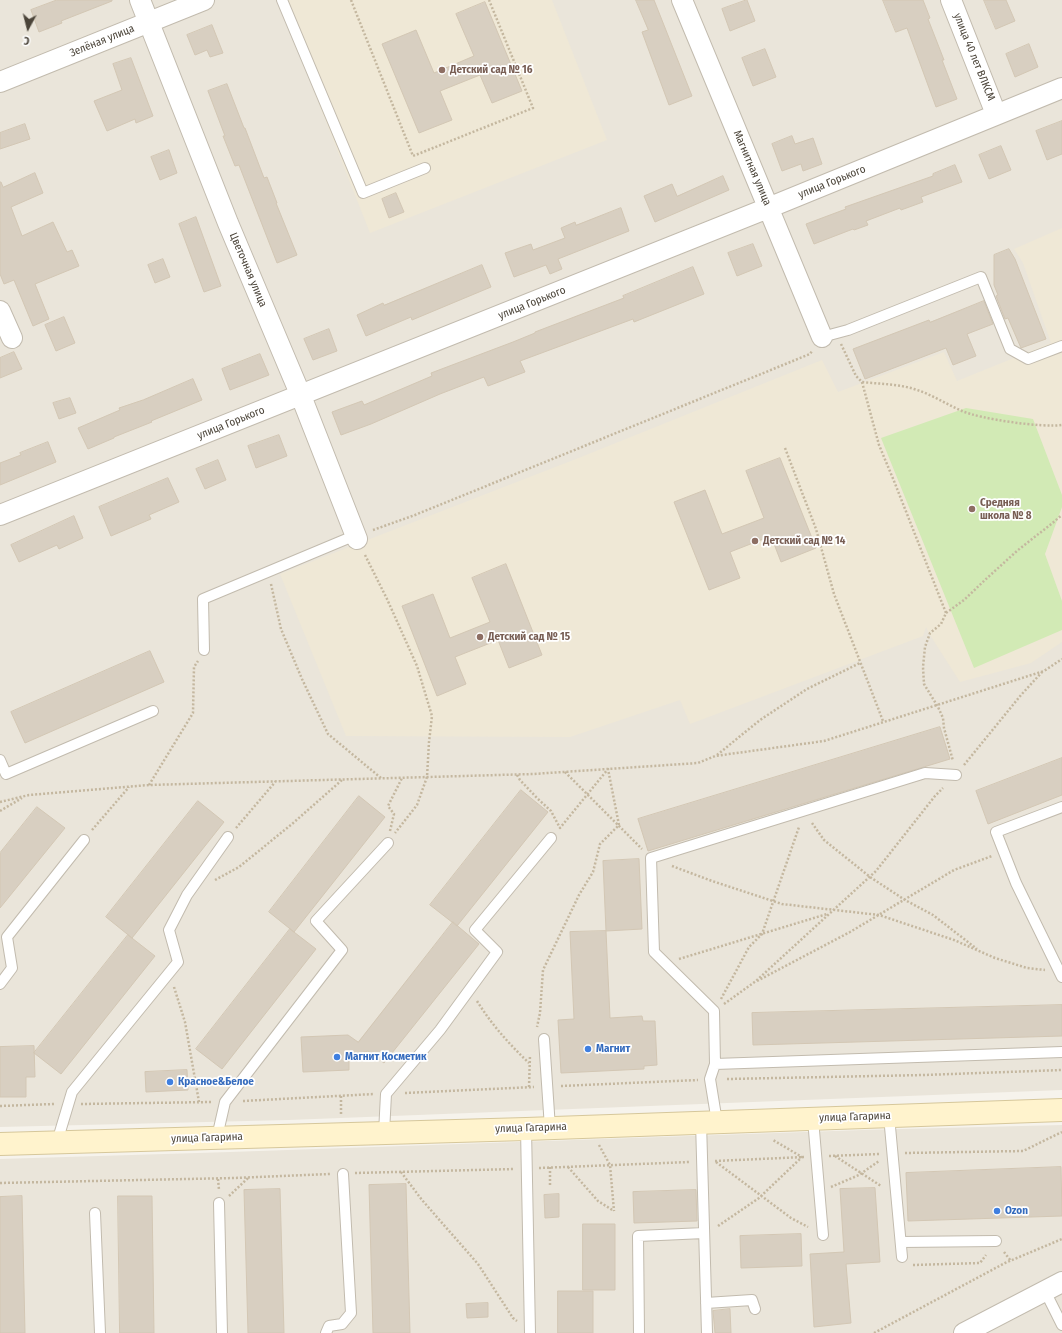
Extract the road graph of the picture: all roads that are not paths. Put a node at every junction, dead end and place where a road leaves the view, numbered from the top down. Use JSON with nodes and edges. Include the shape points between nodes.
{"nodes":[{"id":1,"x":140,"y":0,"type":"edge"},
{"id":2,"x":204,"y":0,"type":"edge"},
{"id":3,"x":282,"y":0,"type":"edge"},
{"id":4,"x":682,"y":0,"type":"edge"},
{"id":5,"x":951,"y":0,"type":"edge"},
{"id":6,"x":149,"y":23,"type":"junction"},
{"id":7,"x":0,"y":82,"type":"edge"},
{"id":8,"x":1062,"y":88,"type":"edge"},
{"id":9,"x":996,"y":114,"type":"junction"},
{"id":10,"x":425,"y":168,"type":"dead end"},
{"id":11,"x":768,"y":208,"type":"junction"},
{"id":12,"x":0,"y":311,"type":"edge"},
{"id":13,"x":822,"y":336,"type":"joint"},
{"id":14,"x":12,"y":338,"type":"dead end"},
{"id":15,"x":1062,"y":346,"type":"edge"},
{"id":16,"x":301,"y":396,"type":"junction"},
{"id":17,"x":0,"y":515,"type":"edge"},
{"id":18,"x":356,"y":537,"type":"joint"},
{"id":19,"x":204,"y":650,"type":"road end"},
{"id":20,"x":153,"y":711,"type":"dead end"},
{"id":21,"x":0,"y":760,"type":"edge"},
{"id":22,"x":956,"y":774,"type":"road end"},
{"id":23,"x":1062,"y":807,"type":"edge"},
{"id":24,"x":228,"y":837,"type":"road end"},
{"id":25,"x":551,"y":838,"type":"dead end"},
{"id":26,"x":84,"y":840,"type":"road end"},
{"id":27,"x":388,"y":843,"type":"road end"},
{"id":28,"x":1061,"y":975,"type":"edge"},
{"id":29,"x":0,"y":984,"type":"edge"},
{"id":30,"x":540,"y":1036,"type":"road end"},
{"id":31,"x":1062,"y":1052,"type":"edge"},
{"id":32,"x":715,"y":1064,"type":"junction"},
{"id":33,"x":1062,"y":1110,"type":"edge"},
{"id":34,"x":889,"y":1116,"type":"junction"},
{"id":35,"x":813,"y":1119,"type":"junction"},
{"id":36,"x":709,"y":1122,"type":"junction"},
{"id":37,"x":550,"y":1128,"type":"junction"},
{"id":38,"x":526,"y":1129,"type":"junction"},
{"id":39,"x":384,"y":1133,"type":"junction"},
{"id":40,"x":217,"y":1137,"type":"junction"},
{"id":41,"x":57,"y":1142,"type":"junction"},
{"id":42,"x":0,"y":1144,"type":"edge"},
{"id":43,"x":344,"y":1174,"type":"road end"},
{"id":44,"x":219,"y":1203,"type":"road end"},
{"id":45,"x":95,"y":1213,"type":"dead end"},
{"id":46,"x":704,"y":1234,"type":"junction"},
{"id":47,"x":823,"y":1235,"type":"road end"},
{"id":48,"x":996,"y":1241,"type":"road end"},
{"id":49,"x":901,"y":1242,"type":"junction"},
{"id":50,"x":902,"y":1257,"type":"road end"},
{"id":51,"x":1054,"y":1286,"type":"edge"},
{"id":52,"x":706,"y":1303,"type":"junction"},
{"id":53,"x":755,"y":1309,"type":"dead end"},
{"id":54,"x":1062,"y":1325,"type":"edge"},
{"id":55,"x":100,"y":1333,"type":"edge"},
{"id":56,"x":222,"y":1333,"type":"edge"},
{"id":57,"x":326,"y":1333,"type":"edge"},
{"id":58,"x":530,"y":1333,"type":"edge"},
{"id":59,"x":639,"y":1333,"type":"edge"},
{"id":60,"x":707,"y":1333,"type":"edge"},
{"id":61,"x":964,"y":1333,"type":"edge"}],
"edges":[{"from":1,"to":6,"type":"street","name":"Цветочная улица"},
{"from":2,"to":6,"type":"street","name":"Зелёная улица"},
{"from":3,"to":10,"type":"lane","via":[[363,193]]},
{"from":4,"to":11,"type":"street","name":"Магнитная улица"},
{"from":5,"to":9,"type":"street","name":"улица 40 лет ВЛКСМ"},
{"from":6,"to":7,"type":"street","name":"Зелёная улица"},
{"from":6,"to":16,"type":"street","name":"Цветочная улица","via":[[228,223]]},
{"from":8,"to":9,"type":"street","name":"улица Горького"},
{"from":9,"to":11,"type":"street","name":"улица Горького"},
{"from":11,"to":13,"type":"street","name":"Магнитная улица"},
{"from":11,"to":16,"type":"street","name":"улица Горького"},
{"from":12,"to":14,"type":"street"},
{"from":13,"to":15,"type":"lane","via":[[848,330],[981,277],[1010,349],[1028,359]]},
{"from":16,"to":17,"type":"street","name":"улица Горького"},
{"from":16,"to":18,"type":"street","name":"Цветочная улица"},
{"from":18,"to":19,"type":"lane","via":[[203,599]]},
{"from":20,"to":21,"type":"lane","via":[[6,774]]},
{"from":22,"to":32,"type":"lane","via":[[925,773],[651,858],[654,952],[714,1011]]},
{"from":23,"to":28,"type":"lane","via":[[996,832],[1016,883]]},
{"from":24,"to":41,"type":"lane","via":[[187,895],[169,930],[178,962],[72,1092]]},
{"from":25,"to":39,"type":"lane","via":[[475,930],[497,952],[440,1030],[386,1094]]},
{"from":26,"to":29,"type":"lane","via":[[7,937],[12,968]]},
{"from":27,"to":40,"type":"lane","via":[[316,921],[342,950],[225,1102]]},
{"from":30,"to":37,"type":"lane"},
{"from":31,"to":32,"type":"lane"},
{"from":32,"to":36,"type":"lane","via":[[710,1079]]},
{"from":33,"to":34,"type":"main road","name":"улица Гагарина"},
{"from":34,"to":35,"type":"main road","name":"улица Гагарина"},
{"from":34,"to":49,"type":"lane"},
{"from":35,"to":36,"type":"main road","name":"улица Гагарина"},
{"from":35,"to":47,"type":"lane"},
{"from":36,"to":37,"type":"main road","name":"улица Гагарина"},
{"from":36,"to":46,"type":"lane","via":[[702,1161]]},
{"from":37,"to":38,"type":"main road","name":"улица Гагарина"},
{"from":38,"to":39,"type":"main road","name":"улица Гагарина"},
{"from":38,"to":58,"type":"lane"},
{"from":39,"to":40,"type":"main road","name":"улица Гагарина"},
{"from":40,"to":41,"type":"main road","name":"улица Гагарина"},
{"from":41,"to":42,"type":"main road","name":"улица Гагарина"},
{"from":43,"to":57,"type":"lane","via":[[351,1313],[342,1324],[328,1326]]},
{"from":44,"to":56,"type":"lane"},
{"from":45,"to":55,"type":"lane"},
{"from":46,"to":52,"type":"lane"},
{"from":46,"to":59,"type":"lane","via":[[638,1236]]},
{"from":48,"to":49,"type":"lane"},
{"from":49,"to":50,"type":"lane"},
{"from":51,"to":54,"type":"lane"},
{"from":51,"to":61,"type":"street"},
{"from":52,"to":53,"type":"lane","via":[[752,1300]]},
{"from":52,"to":60,"type":"lane"}]}
